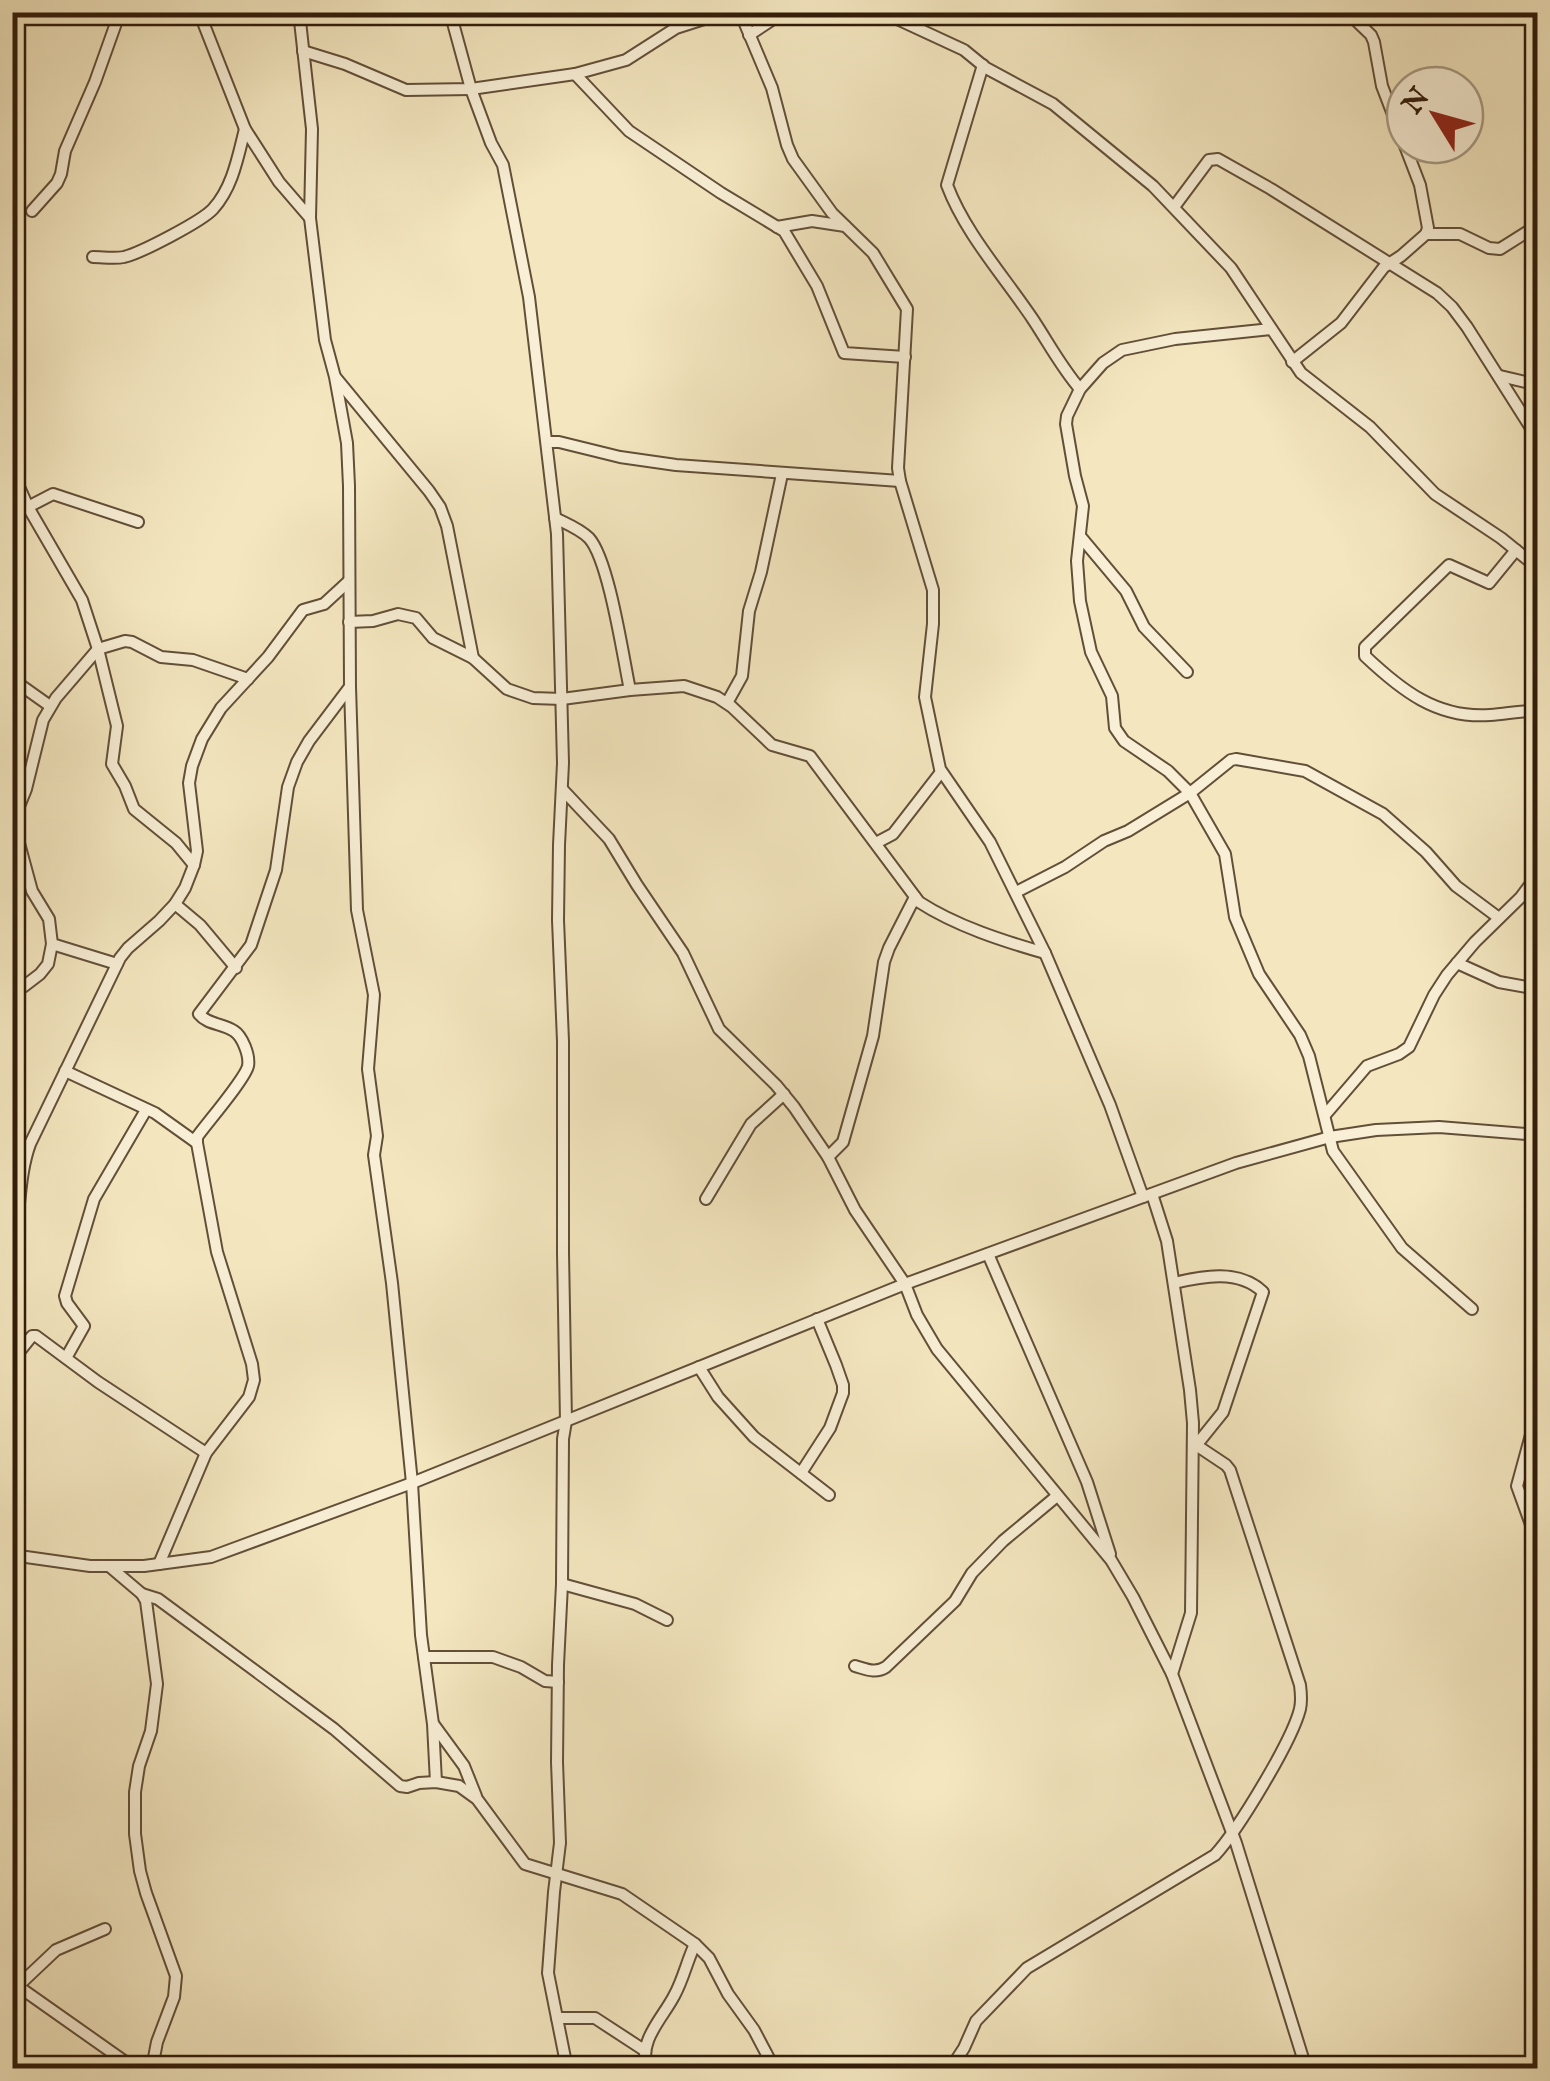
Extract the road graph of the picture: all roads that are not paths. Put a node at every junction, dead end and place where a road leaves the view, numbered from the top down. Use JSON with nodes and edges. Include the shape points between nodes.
{"nodes":[{"id":1,"x":120,"y":12,"type":"edge"},
{"id":2,"x":199,"y":12,"type":"edge"},
{"id":3,"x":299,"y":12,"type":"edge"},
{"id":4,"x":450,"y":12,"type":"edge"},
{"id":5,"x":726,"y":12,"type":"edge"},
{"id":6,"x":740,"y":12,"type":"edge"},
{"id":7,"x":784,"y":12,"type":"edge"},
{"id":8,"x":882,"y":12,"type":"edge"},
{"id":9,"x":1347,"y":12,"type":"edge"},
{"id":10,"x":748,"y":35,"type":"junction"},
{"id":11,"x":303,"y":51,"type":"junction"},
{"id":12,"x":982,"y":65,"type":"junction"},
{"id":13,"x":576,"y":74,"type":"junction"},
{"id":14,"x":471,"y":90,"type":"junction"},
{"id":15,"x":245,"y":129,"type":"junction"},
{"id":16,"x":1174,"y":207,"type":"junction"},
{"id":17,"x":32,"y":210,"type":"dead end"},
{"id":18,"x":310,"y":218,"type":"junction"},
{"id":19,"x":1538,"y":224,"type":"edge"},
{"id":20,"x":845,"y":226,"type":"junction"},
{"id":21,"x":776,"y":227,"type":"junction"},
{"id":22,"x":1426,"y":234,"type":"junction"},
{"id":23,"x":93,"y":257,"type":"dead end"},
{"id":24,"x":1388,"y":264,"type":"junction"},
{"id":25,"x":1271,"y":329,"type":"junction"},
{"id":26,"x":905,"y":357,"type":"junction"},
{"id":27,"x":1292,"y":362,"type":"junction"},
{"id":28,"x":1499,"y":376,"type":"junction"},
{"id":29,"x":336,"y":377,"type":"junction"},
{"id":30,"x":1538,"y":384,"type":"edge"},
{"id":31,"x":1080,"y":389,"type":"junction"},
{"id":32,"x":1538,"y":439,"type":"edge"},
{"id":33,"x":547,"y":442,"type":"junction"},
{"id":34,"x":12,"y":471,"type":"edge"},
{"id":35,"x":782,"y":474,"type":"junction"},
{"id":36,"x":900,"y":481,"type":"junction"},
{"id":37,"x":28,"y":506,"type":"junction"},
{"id":38,"x":555,"y":518,"type":"junction"},
{"id":39,"x":138,"y":522,"type":"dead end"},
{"id":40,"x":1080,"y":536,"type":"junction"},
{"id":41,"x":1516,"y":550,"type":"junction"},
{"id":42,"x":1536,"y":562,"type":"edge"},
{"id":43,"x":349,"y":581,"type":"junction"},
{"id":44,"x":324,"y":604,"type":"junction"},
{"id":45,"x":349,"y":619,"type":"junction"},
{"id":46,"x":98,"y":648,"type":"junction"},
{"id":47,"x":473,"y":658,"type":"junction"},
{"id":48,"x":1187,"y":672,"type":"dead end"},
{"id":49,"x":248,"y":679,"type":"junction"},
{"id":50,"x":12,"y":680,"type":"edge"},
{"id":51,"x":350,"y":687,"type":"junction"},
{"id":52,"x":630,"y":690,"type":"junction"},
{"id":53,"x":562,"y":700,"type":"junction"},
{"id":54,"x":727,"y":704,"type":"junction"},
{"id":55,"x":50,"y":706,"type":"junction"},
{"id":56,"x":1538,"y":711,"type":"edge"},
{"id":57,"x":941,"y":772,"type":"junction"},
{"id":58,"x":562,"y":789,"type":"junction"},
{"id":59,"x":1190,"y":793,"type":"junction"},
{"id":60,"x":876,"y":843,"type":"junction"},
{"id":61,"x":194,"y":865,"type":"junction"},
{"id":62,"x":1538,"y":874,"type":"edge"},
{"id":63,"x":1016,"y":892,"type":"junction"},
{"id":64,"x":915,"y":897,"type":"junction"},
{"id":65,"x":175,"y":904,"type":"junction"},
{"id":66,"x":1499,"y":918,"type":"junction"},
{"id":67,"x":52,"y":944,"type":"junction"},
{"id":68,"x":1045,"y":952,"type":"junction"},
{"id":69,"x":1457,"y":962,"type":"junction"},
{"id":70,"x":117,"y":964,"type":"junction"},
{"id":71,"x":236,"y":968,"type":"junction"},
{"id":72,"x":12,"y":986,"type":"edge"},
{"id":73,"x":1538,"y":989,"type":"edge"},
{"id":74,"x":65,"y":1071,"type":"junction"},
{"id":75,"x":784,"y":1094,"type":"junction"},
{"id":76,"x":146,"y":1110,"type":"junction"},
{"id":77,"x":1324,"y":1115,"type":"junction"},
{"id":78,"x":1538,"y":1136,"type":"edge"},
{"id":79,"x":1330,"y":1137,"type":"junction"},
{"id":80,"x":197,"y":1143,"type":"junction"},
{"id":81,"x":828,"y":1157,"type":"junction"},
{"id":82,"x":1148,"y":1195,"type":"junction"},
{"id":83,"x":706,"y":1199,"type":"dead end"},
{"id":84,"x":12,"y":1247,"type":"edge"},
{"id":85,"x":988,"y":1254,"type":"junction"},
{"id":86,"x":905,"y":1284,"type":"junction"},
{"id":87,"x":1174,"y":1284,"type":"junction"},
{"id":88,"x":1472,"y":1309,"type":"dead end"},
{"id":89,"x":817,"y":1319,"type":"junction"},
{"id":90,"x":66,"y":1358,"type":"junction"},
{"id":91,"x":12,"y":1361,"type":"edge"},
{"id":92,"x":699,"y":1367,"type":"junction"},
{"id":93,"x":1538,"y":1408,"type":"edge"},
{"id":94,"x":566,"y":1420,"type":"junction"},
{"id":95,"x":1194,"y":1447,"type":"junction"},
{"id":96,"x":206,"y":1454,"type":"junction"},
{"id":97,"x":801,"y":1473,"type":"junction"},
{"id":98,"x":412,"y":1483,"type":"junction"},
{"id":99,"x":829,"y":1496,"type":"dead end"},
{"id":100,"x":1057,"y":1496,"type":"junction"},
{"id":101,"x":1538,"y":1544,"type":"edge"},
{"id":102,"x":12,"y":1555,"type":"edge"},
{"id":103,"x":1112,"y":1560,"type":"junction"},
{"id":104,"x":159,"y":1564,"type":"junction"},
{"id":105,"x":109,"y":1566,"type":"junction"},
{"id":106,"x":562,"y":1584,"type":"junction"},
{"id":107,"x":142,"y":1594,"type":"junction"},
{"id":108,"x":667,"y":1620,"type":"dead end"},
{"id":109,"x":424,"y":1657,"type":"junction"},
{"id":110,"x":855,"y":1666,"type":"dead end"},
{"id":111,"x":1172,"y":1674,"type":"junction"},
{"id":112,"x":558,"y":1682,"type":"junction"},
{"id":113,"x":433,"y":1724,"type":"junction"},
{"id":114,"x":436,"y":1782,"type":"junction"},
{"id":115,"x":478,"y":1799,"type":"junction"},
{"id":116,"x":1232,"y":1833,"type":"junction"},
{"id":117,"x":556,"y":1873,"type":"junction"},
{"id":118,"x":105,"y":1929,"type":"dead end"},
{"id":119,"x":695,"y":1944,"type":"junction"},
{"id":120,"x":16,"y":1984,"type":"edge"},
{"id":121,"x":557,"y":2018,"type":"junction"},
{"id":122,"x":644,"y":2050,"type":"junction"},
{"id":123,"x":134,"y":2068,"type":"edge"},
{"id":124,"x":152,"y":2068,"type":"edge"},
{"id":125,"x":567,"y":2068,"type":"edge"},
{"id":126,"x":647,"y":2068,"type":"edge"},
{"id":127,"x":774,"y":2068,"type":"edge"},
{"id":128,"x":952,"y":2068,"type":"edge"},
{"id":129,"x":1306,"y":2068,"type":"edge"}],
"edges":[{"from":1,"to":17,"type":"street","via":[[57,183]]},
{"from":2,"to":15,"type":"street"},
{"from":3,"to":11,"type":"street"},
{"from":4,"to":14,"type":"street"},
{"from":5,"to":13,"type":"street","via":[[676,28],[626,60]]},
{"from":6,"to":10,"type":"street"},
{"from":7,"to":10,"type":"street"},
{"from":8,"to":12,"type":"street"},
{"from":9,"to":22,"type":"street","via":[[1374,42],[1382,86],[1420,186]]},
{"from":10,"to":20,"type":"street","via":[[794,159]]},
{"from":11,"to":14,"type":"street","via":[[406,90]]},
{"from":11,"to":18,"type":"street","via":[[312,130]]},
{"from":12,"to":16,"type":"street","via":[[1065,112]]},
{"from":12,"to":31,"type":"street","via":[[948,190]]},
{"from":13,"to":14,"type":"street"},
{"from":13,"to":21,"type":"street","via":[[628,131]]},
{"from":14,"to":33,"type":"street","via":[[503,165]]},
{"from":15,"to":18,"type":"street"},
{"from":15,"to":23,"type":"street","via":[[232,177],[213,209],[123,257]]},
{"from":16,"to":24,"type":"street","via":[[1209,160],[1218,159]]},
{"from":16,"to":25,"type":"street","via":[[1231,268]]},
{"from":18,"to":29,"type":"street"},
{"from":19,"to":22,"type":"street","via":[[1494,250],[1467,236]]},
{"from":20,"to":21,"type":"street","via":[[812,221]]},
{"from":20,"to":26,"type":"street","via":[[873,253],[907,309]]},
{"from":21,"to":26,"type":"street","via":[[811,273],[844,353]]},
{"from":22,"to":24,"type":"street"},
{"from":24,"to":27,"type":"street","via":[[1340,323]]},
{"from":24,"to":28,"type":"street","via":[[1452,306]]},
{"from":25,"to":27,"type":"street"},
{"from":25,"to":31,"type":"street","via":[[1122,350]]},
{"from":26,"to":36,"type":"street"},
{"from":27,"to":41,"type":"street","via":[[1435,494]]},
{"from":28,"to":30,"type":"street"},
{"from":28,"to":32,"type":"street"},
{"from":29,"to":43,"type":"street","via":[[348,458]]},
{"from":29,"to":47,"type":"street","via":[[440,507]]},
{"from":31,"to":40,"type":"street","via":[[1066,424],[1084,506]]},
{"from":33,"to":35,"type":"street"},
{"from":33,"to":38,"type":"street"},
{"from":34,"to":37,"type":"street"},
{"from":35,"to":36,"type":"street"},
{"from":35,"to":54,"type":"street","via":[[749,611],[742,676]]},
{"from":36,"to":57,"type":"street","via":[[934,590],[925,697]]},
{"from":37,"to":39,"type":"street","via":[[53,494]]},
{"from":37,"to":46,"type":"street","via":[[82,600]]},
{"from":38,"to":52,"type":"street","via":[[579,530],[598,552]]},
{"from":38,"to":53,"type":"street"},
{"from":40,"to":48,"type":"street","via":[[1126,591],[1144,627]]},
{"from":40,"to":59,"type":"street","via":[[1080,601],[1091,652],[1112,696],[1115,728]]},
{"from":41,"to":42,"type":"street"},
{"from":41,"to":56,"type":"street","via":[[1489,583],[1449,565],[1365,647],[1364,656],[1437,709]]},
{"from":43,"to":44,"type":"street"},
{"from":43,"to":45,"type":"street"},
{"from":44,"to":45,"type":"street"},
{"from":44,"to":49,"type":"street","via":[[303,610]]},
{"from":45,"to":47,"type":"street","via":[[408,615],[433,638]]},
{"from":45,"to":51,"type":"street"},
{"from":46,"to":49,"type":"street","via":[[132,642],[161,657],[194,660]]},
{"from":46,"to":55,"type":"street"},
{"from":46,"to":61,"type":"street","via":[[116,726],[112,764],[134,809]]},
{"from":47,"to":53,"type":"street","via":[[506,688]]},
{"from":49,"to":61,"type":"street","via":[[221,708],[192,766]]},
{"from":50,"to":55,"type":"street"},
{"from":51,"to":71,"type":"street","via":[[297,762],[276,870],[251,945]]},
{"from":51,"to":98,"type":"street","via":[[357,910],[374,995],[368,1069],[374,1155]]},
{"from":52,"to":53,"type":"street"},
{"from":52,"to":54,"type":"street","via":[[684,686]]},
{"from":53,"to":58,"type":"street"},
{"from":54,"to":60,"type":"street","via":[[772,745],[810,756]]},
{"from":55,"to":67,"type":"street","via":[[12,821]]},
{"from":57,"to":60,"type":"street","via":[[893,834]]},
{"from":57,"to":63,"type":"street"},
{"from":58,"to":75,"type":"street","via":[[609,839],[690,964],[718,1028]]},
{"from":58,"to":94,"type":"street"},
{"from":59,"to":63,"type":"street"},
{"from":59,"to":66,"type":"street","via":[[1236,759],[1304,771],[1383,814]]},
{"from":59,"to":77,"type":"street","via":[[1222,845],[1234,918],[1259,974],[1300,1035]]},
{"from":60,"to":64,"type":"street"},
{"from":61,"to":65,"type":"street"},
{"from":62,"to":66,"type":"street"},
{"from":63,"to":68,"type":"street"},
{"from":64,"to":68,"type":"street","via":[[944,916]]},
{"from":64,"to":81,"type":"street","via":[[884,962],[873,1036],[844,1142]]},
{"from":65,"to":70,"type":"street"},
{"from":65,"to":71,"type":"street"},
{"from":66,"to":69,"type":"street"},
{"from":67,"to":70,"type":"street"},
{"from":67,"to":72,"type":"street","via":[[40,974],[23,987]]},
{"from":68,"to":82,"type":"street"},
{"from":69,"to":73,"type":"street","via":[[1499,982]]},
{"from":69,"to":77,"type":"street","via":[[1409,1047],[1367,1066]]},
{"from":70,"to":74,"type":"street"},
{"from":71,"to":80,"type":"street","via":[[200,1014],[240,1037],[248,1065]]},
{"from":74,"to":76,"type":"street"},
{"from":74,"to":84,"type":"street","via":[[24,1161]]},
{"from":75,"to":81,"type":"street"},
{"from":75,"to":83,"type":"street","via":[[751,1124]]},
{"from":76,"to":80,"type":"street"},
{"from":76,"to":90,"type":"street","via":[[94,1198],[65,1296],[84,1326]]},
{"from":77,"to":79,"type":"street"},
{"from":78,"to":79,"type":"street","via":[[1439,1127]]},
{"from":79,"to":82,"type":"street"},
{"from":79,"to":88,"type":"street","via":[[1333,1152],[1390,1234]]},
{"from":80,"to":96,"type":"street","via":[[218,1252],[254,1380],[242,1408]]},
{"from":81,"to":86,"type":"street","via":[[854,1210]]},
{"from":82,"to":85,"type":"street"},
{"from":82,"to":87,"type":"street"},
{"from":85,"to":86,"type":"street"},
{"from":85,"to":103,"type":"street","via":[[1088,1482]]},
{"from":86,"to":89,"type":"street"},
{"from":86,"to":100,"type":"street","via":[[937,1350]]},
{"from":87,"to":95,"type":"street"},
{"from":87,"to":95,"type":"street","via":[[1228,1276],[1263,1292],[1226,1404]]},
{"from":89,"to":92,"type":"street"},
{"from":89,"to":97,"type":"street","via":[[844,1385],[830,1428]]},
{"from":90,"to":91,"type":"street","via":[[34,1336]]},
{"from":90,"to":96,"type":"street"},
{"from":92,"to":94,"type":"street"},
{"from":92,"to":97,"type":"street","via":[[742,1426]]},
{"from":93,"to":101,"type":"street","via":[[1517,1486]]},
{"from":94,"to":98,"type":"street"},
{"from":94,"to":106,"type":"street"},
{"from":95,"to":111,"type":"street","via":[[1190,1613]]},
{"from":95,"to":116,"type":"street","via":[[1230,1470],[1302,1700],[1278,1757]]},
{"from":96,"to":104,"type":"street"},
{"from":97,"to":99,"type":"street"},
{"from":98,"to":104,"type":"street","via":[[211,1557]]},
{"from":98,"to":109,"type":"street"},
{"from":100,"to":103,"type":"street"},
{"from":100,"to":110,"type":"street","via":[[1003,1541],[955,1602],[886,1667]]},
{"from":102,"to":105,"type":"street"},
{"from":103,"to":111,"type":"street"},
{"from":104,"to":105,"type":"street"},
{"from":105,"to":107,"type":"street"},
{"from":106,"to":108,"type":"street"},
{"from":106,"to":112,"type":"street"},
{"from":107,"to":114,"type":"street","via":[[158,1599],[320,1719],[400,1786]]},
{"from":107,"to":124,"type":"street","via":[[157,1684],[135,1792],[136,1834],[146,1893],[176,1976]]},
{"from":109,"to":112,"type":"street","via":[[493,1656]]},
{"from":109,"to":113,"type":"street"},
{"from":111,"to":116,"type":"street"},
{"from":112,"to":117,"type":"street"},
{"from":113,"to":114,"type":"street"},
{"from":113,"to":115,"type":"street"},
{"from":114,"to":115,"type":"street"},
{"from":115,"to":117,"type":"street","via":[[521,1860]]},
{"from":116,"to":128,"type":"street","via":[[1215,1854],[1027,1968],[976,2021]]},
{"from":116,"to":129,"type":"street"},
{"from":117,"to":119,"type":"street","via":[[622,1894]]},
{"from":117,"to":121,"type":"street","via":[[548,1973]]},
{"from":118,"to":120,"type":"street","via":[[56,1950]]},
{"from":119,"to":122,"type":"street"},
{"from":119,"to":127,"type":"street"},
{"from":120,"to":123,"type":"street"},
{"from":121,"to":122,"type":"street","via":[[595,2018]]},
{"from":121,"to":125,"type":"street"},
{"from":122,"to":126,"type":"street"}]}
